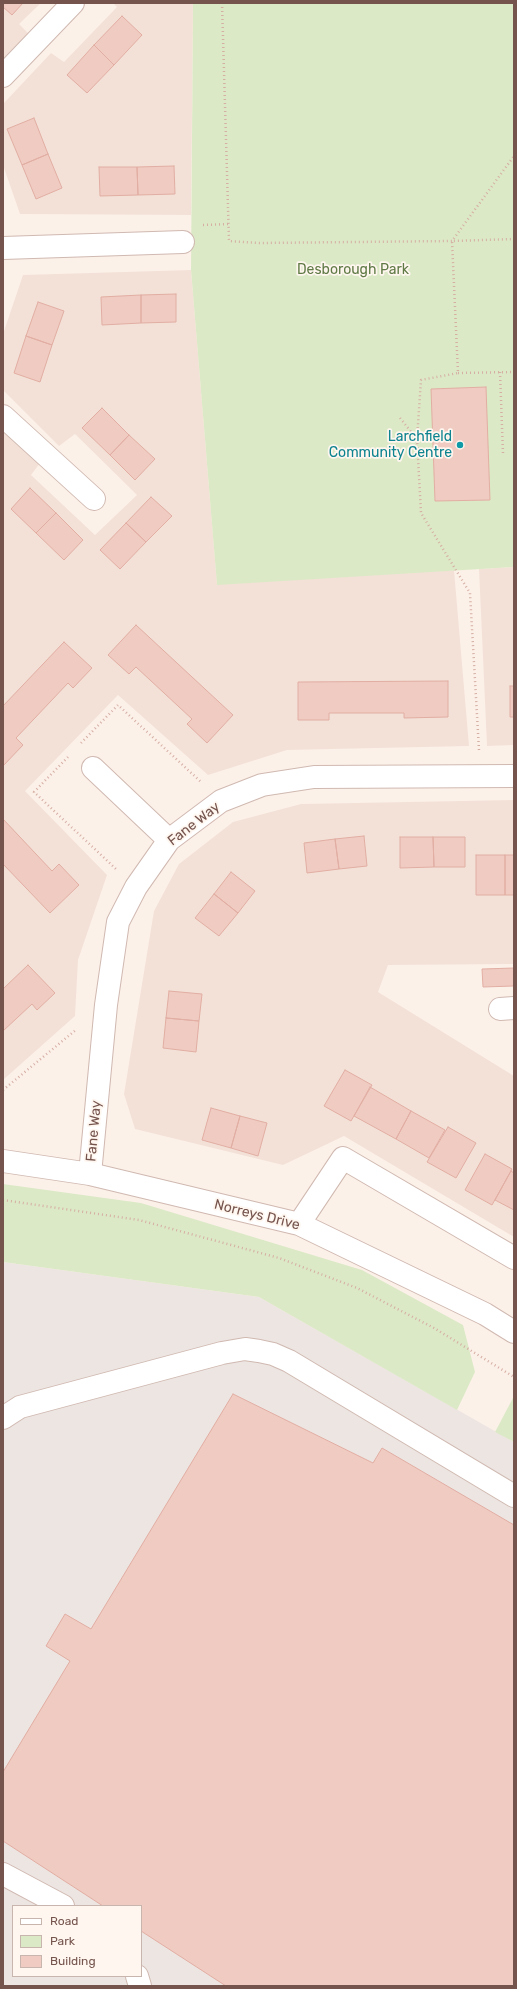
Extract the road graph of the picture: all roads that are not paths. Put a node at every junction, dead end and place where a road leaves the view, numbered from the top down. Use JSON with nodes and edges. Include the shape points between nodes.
{"nodes":[{"id":1,"x":73,"y":3,"type":"edge"},
{"id":2,"x":3,"y":76,"type":"edge"},
{"id":3,"x":183,"y":242,"type":"dead end"},
{"id":4,"x":3,"y":248,"type":"edge"},
{"id":5,"x":3,"y":416,"type":"edge"},
{"id":6,"x":94,"y":499,"type":"dead end"},
{"id":7,"x":94,"y":768,"type":"dead end"},
{"id":8,"x":514,"y":776,"type":"edge"},
{"id":9,"x":169,"y":840,"type":"junction"},
{"id":10,"x":3,"y":1161,"type":"edge"},
{"id":11,"x":90,"y":1174,"type":"junction"},
{"id":12,"x":300,"y":1224,"type":"junction"},
{"id":13,"x":514,"y":1258,"type":"edge"},
{"id":14,"x":514,"y":1332,"type":"edge"},
{"id":15,"x":3,"y":1418,"type":"edge"},
{"id":16,"x":514,"y":1496,"type":"edge"},
{"id":17,"x":3,"y":1874,"type":"edge"},
{"id":18,"x":61,"y":1905,"type":"edge"}],
"edges":[{"from":1,"to":2,"type":"street"},
{"from":3,"to":4,"type":"street"},
{"from":5,"to":6,"type":"street"},
{"from":7,"to":9,"type":"street"},
{"from":8,"to":9,"type":"street","name":"Fane Way","via":[[314,777],[262,785],[221,801]]},
{"from":9,"to":11,"type":"street","name":"Fane Way","via":[[136,887],[118,922],[106,1005]]},
{"from":10,"to":11,"type":"street","name":"Norreys Drive"},
{"from":11,"to":12,"type":"street","name":"Norreys Drive"},
{"from":12,"to":13,"type":"street","via":[[343,1158]]},
{"from":12,"to":14,"type":"street","name":"Norreys Drive","via":[[485,1314]]},
{"from":15,"to":16,"type":"street","via":[[20,1407],[222,1353],[245,1349],[259,1351],[289,1361]]},
{"from":17,"to":18,"type":"street"}]}
